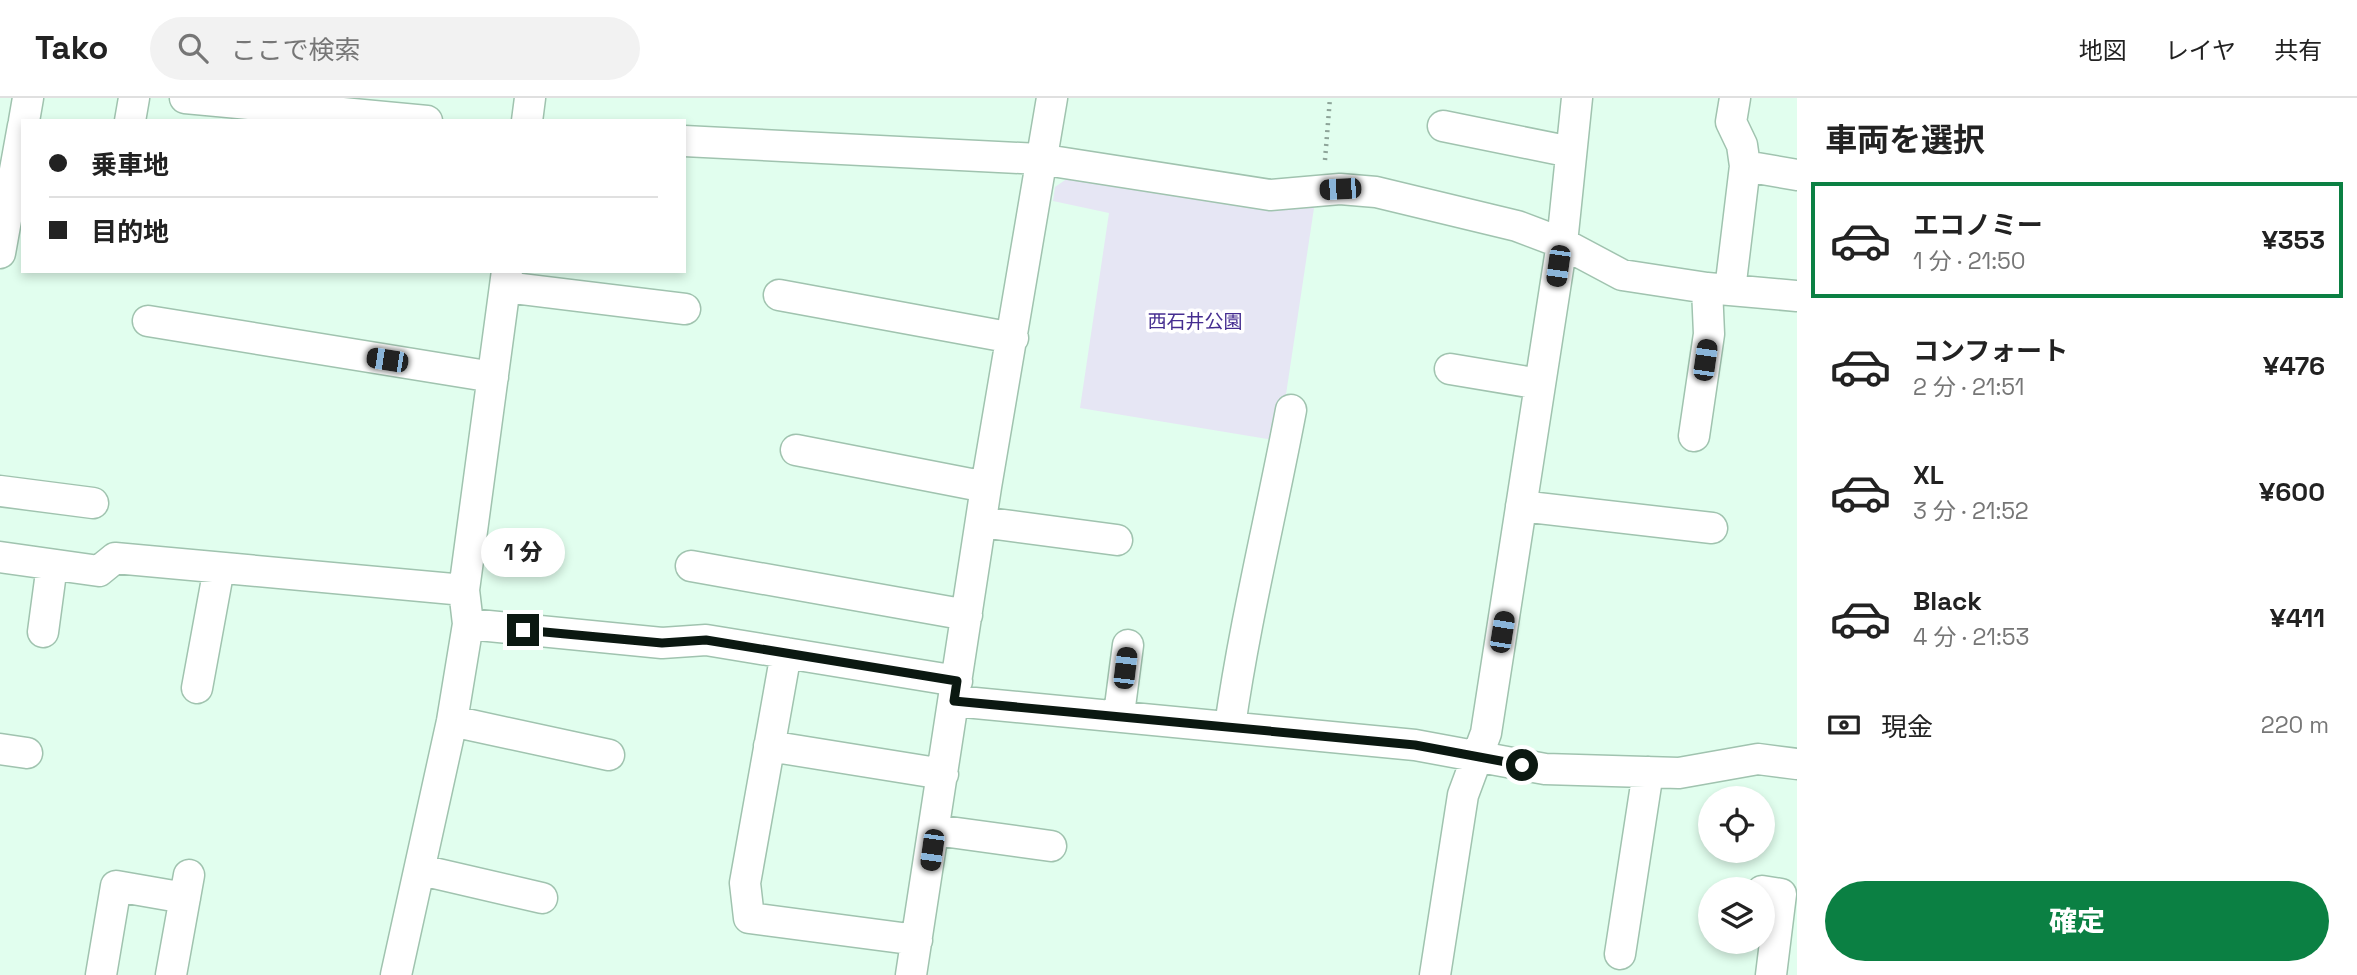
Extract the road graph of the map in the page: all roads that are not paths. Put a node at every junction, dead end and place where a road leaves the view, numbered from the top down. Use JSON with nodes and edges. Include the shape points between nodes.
{"nodes":[{"id":1,"x":28,"y":98,"type":"edge"},
{"id":2,"x":134,"y":98,"type":"edge"},
{"id":3,"x":185,"y":98,"type":"edge"},
{"id":4,"x":530,"y":98,"type":"edge"},
{"id":5,"x":1052,"y":98,"type":"edge"},
{"id":6,"x":1577,"y":98,"type":"edge"},
{"id":7,"x":1735,"y":98,"type":"edge"},
{"id":8,"x":318,"y":111,"type":"edge"},
{"id":9,"x":24,"y":119,"type":"edge"},
{"id":10,"x":130,"y":119,"type":"edge"},
{"id":11,"x":405,"y":119,"type":"edge"},
{"id":12,"x":527,"y":119,"type":"edge"},
{"id":13,"x":1443,"y":126,"type":"dead end"},
{"id":14,"x":21,"y":134,"type":"edge"},
{"id":15,"x":686,"y":141,"type":"edge"},
{"id":16,"x":1571,"y":152,"type":"junction"},
{"id":17,"x":1039,"y":159,"type":"junction"},
{"id":18,"x":1745,"y":166,"type":"junction"},
{"id":19,"x":1797,"y":175,"type":"edge"},
{"id":20,"x":1562,"y":243,"type":"junction"},
{"id":21,"x":0,"y":253,"type":"edge"},
{"id":22,"x":506,"y":279,"type":"edge"},
{"id":23,"x":1718,"y":289,"type":"junction"},
{"id":24,"x":779,"y":295,"type":"dead end"},
{"id":25,"x":1797,"y":296,"type":"edge"},
{"id":26,"x":685,"y":309,"type":"dead end"},
{"id":27,"x":148,"y":321,"type":"dead end"},
{"id":28,"x":1013,"y":338,"type":"junction"},
{"id":29,"x":1450,"y":369,"type":"dead end"},
{"id":30,"x":493,"y":377,"type":"junction"},
{"id":31,"x":1540,"y":384,"type":"junction"},
{"id":32,"x":1291,"y":410,"type":"dead end"},
{"id":33,"x":1695,"y":436,"type":"dead end"},
{"id":34,"x":796,"y":450,"type":"dead end"},
{"id":35,"x":986,"y":487,"type":"junction"},
{"id":36,"x":0,"y":491,"type":"edge"},
{"id":37,"x":93,"y":503,"type":"dead end"},
{"id":38,"x":1521,"y":506,"type":"junction"},
{"id":39,"x":981,"y":522,"type":"junction"},
{"id":40,"x":1712,"y":528,"type":"dead end"},
{"id":41,"x":1117,"y":540,"type":"dead end"},
{"id":42,"x":0,"y":557,"type":"edge"},
{"id":43,"x":52,"y":565,"type":"junction"},
{"id":44,"x":691,"y":566,"type":"dead end"},
{"id":45,"x":219,"y":568,"type":"junction"},
{"id":46,"x":464,"y":590,"type":"junction"},
{"id":47,"x":967,"y":615,"type":"junction"},
{"id":48,"x":468,"y":624,"type":"junction"},
{"id":49,"x":43,"y":632,"type":"dead end"},
{"id":50,"x":1128,"y":645,"type":"dead end"},
{"id":51,"x":786,"y":653,"type":"junction"},
{"id":52,"x":197,"y":688,"type":"dead end"},
{"id":53,"x":956,"y":691,"type":"junction"},
{"id":54,"x":1119,"y":715,"type":"junction"},
{"id":55,"x":452,"y":721,"type":"junction"},
{"id":56,"x":1230,"y":726,"type":"junction"},
{"id":57,"x":769,"y":746,"type":"junction"},
{"id":58,"x":609,"y":755,"type":"dead end"},
{"id":59,"x":1475,"y":758,"type":"junction"},
{"id":60,"x":1797,"y":764,"type":"edge"},
{"id":61,"x":1648,"y":772,"type":"junction"},
{"id":62,"x":943,"y":774,"type":"junction"},
{"id":63,"x":935,"y":830,"type":"junction"},
{"id":64,"x":1051,"y":846,"type":"dead end"},
{"id":65,"x":421,"y":870,"type":"junction"},
{"id":66,"x":1775,"y":893,"type":"edge"},
{"id":67,"x":542,"y":898,"type":"dead end"},
{"id":68,"x":917,"y":940,"type":"junction"},
{"id":69,"x":1775,"y":943,"type":"edge"},
{"id":70,"x":1620,"y":954,"type":"dead end"},
{"id":71,"x":1774,"y":954,"type":"edge"},
{"id":72,"x":101,"y":975,"type":"edge"},
{"id":73,"x":171,"y":975,"type":"edge"},
{"id":74,"x":396,"y":975,"type":"edge"},
{"id":75,"x":911,"y":975,"type":"edge"},
{"id":76,"x":1435,"y":975,"type":"edge"},
{"id":77,"x":1771,"y":975,"type":"edge"}],
"edges":[{"from":1,"to":9,"type":"street"},
{"from":2,"to":10,"type":"street"},
{"from":3,"to":8,"type":"street"},
{"from":4,"to":12,"type":"street"},
{"from":5,"to":17,"type":"street"},
{"from":6,"to":16,"type":"street"},
{"from":7,"to":18,"type":"street","via":[[1731,121]]},
{"from":8,"to":11,"type":"street"},
{"from":13,"to":16,"type":"street"},
{"from":14,"to":21,"type":"street"},
{"from":15,"to":17,"type":"street"},
{"from":16,"to":20,"type":"street"},
{"from":17,"to":20,"type":"street","via":[[1249,194],[1376,192],[1517,226]]},
{"from":17,"to":28,"type":"street"},
{"from":18,"to":19,"type":"street"},
{"from":18,"to":23,"type":"street"},
{"from":20,"to":23,"type":"street","via":[[1622,275]]},
{"from":20,"to":31,"type":"street"},
{"from":22,"to":26,"type":"street"},
{"from":22,"to":30,"type":"street"},
{"from":23,"to":25,"type":"street"},
{"from":23,"to":33,"type":"street"},
{"from":24,"to":28,"type":"street"},
{"from":27,"to":30,"type":"street"},
{"from":28,"to":35,"type":"street"},
{"from":29,"to":31,"type":"street"},
{"from":30,"to":46,"type":"street"},
{"from":31,"to":38,"type":"street"},
{"from":32,"to":56,"type":"street","via":[[1243,634]]},
{"from":34,"to":35,"type":"street"},
{"from":35,"to":39,"type":"street"},
{"from":36,"to":37,"type":"street"},
{"from":38,"to":40,"type":"street"},
{"from":38,"to":59,"type":"street","via":[[1486,733]]},
{"from":39,"to":41,"type":"street"},
{"from":39,"to":47,"type":"street"},
{"from":42,"to":43,"type":"street"},
{"from":43,"to":45,"type":"street","via":[[99,571],[115,558]]},
{"from":43,"to":49,"type":"street"},
{"from":44,"to":47,"type":"street"},
{"from":45,"to":46,"type":"street"},
{"from":45,"to":52,"type":"street"},
{"from":46,"to":48,"type":"street"},
{"from":47,"to":53,"type":"street"},
{"from":48,"to":51,"type":"street","via":[[662,643],[706,640]]},
{"from":48,"to":55,"type":"street"},
{"from":50,"to":54,"type":"street"},
{"from":51,"to":53,"type":"street"},
{"from":51,"to":57,"type":"street"},
{"from":53,"to":54,"type":"street"},
{"from":53,"to":62,"type":"street"},
{"from":54,"to":56,"type":"street"},
{"from":55,"to":58,"type":"street"},
{"from":55,"to":65,"type":"street"},
{"from":56,"to":59,"type":"street","via":[[1415,745]]},
{"from":57,"to":62,"type":"street"},
{"from":57,"to":68,"type":"street","via":[[745,883],[749,918]]},
{"from":59,"to":61,"type":"street","via":[[1545,769]]},
{"from":59,"to":76,"type":"street","via":[[1463,795]]},
{"from":60,"to":61,"type":"street","via":[[1758,759],[1679,773]]},
{"from":61,"to":70,"type":"street"},
{"from":62,"to":63,"type":"street"},
{"from":63,"to":64,"type":"street"},
{"from":63,"to":68,"type":"street"},
{"from":65,"to":67,"type":"street"},
{"from":65,"to":74,"type":"street"},
{"from":66,"to":69,"type":"street","via":[[1781,894]]},
{"from":68,"to":75,"type":"street"},
{"from":71,"to":77,"type":"street"},
{"from":72,"to":73,"type":"street","via":[[116,886],[187,886]]}]}
